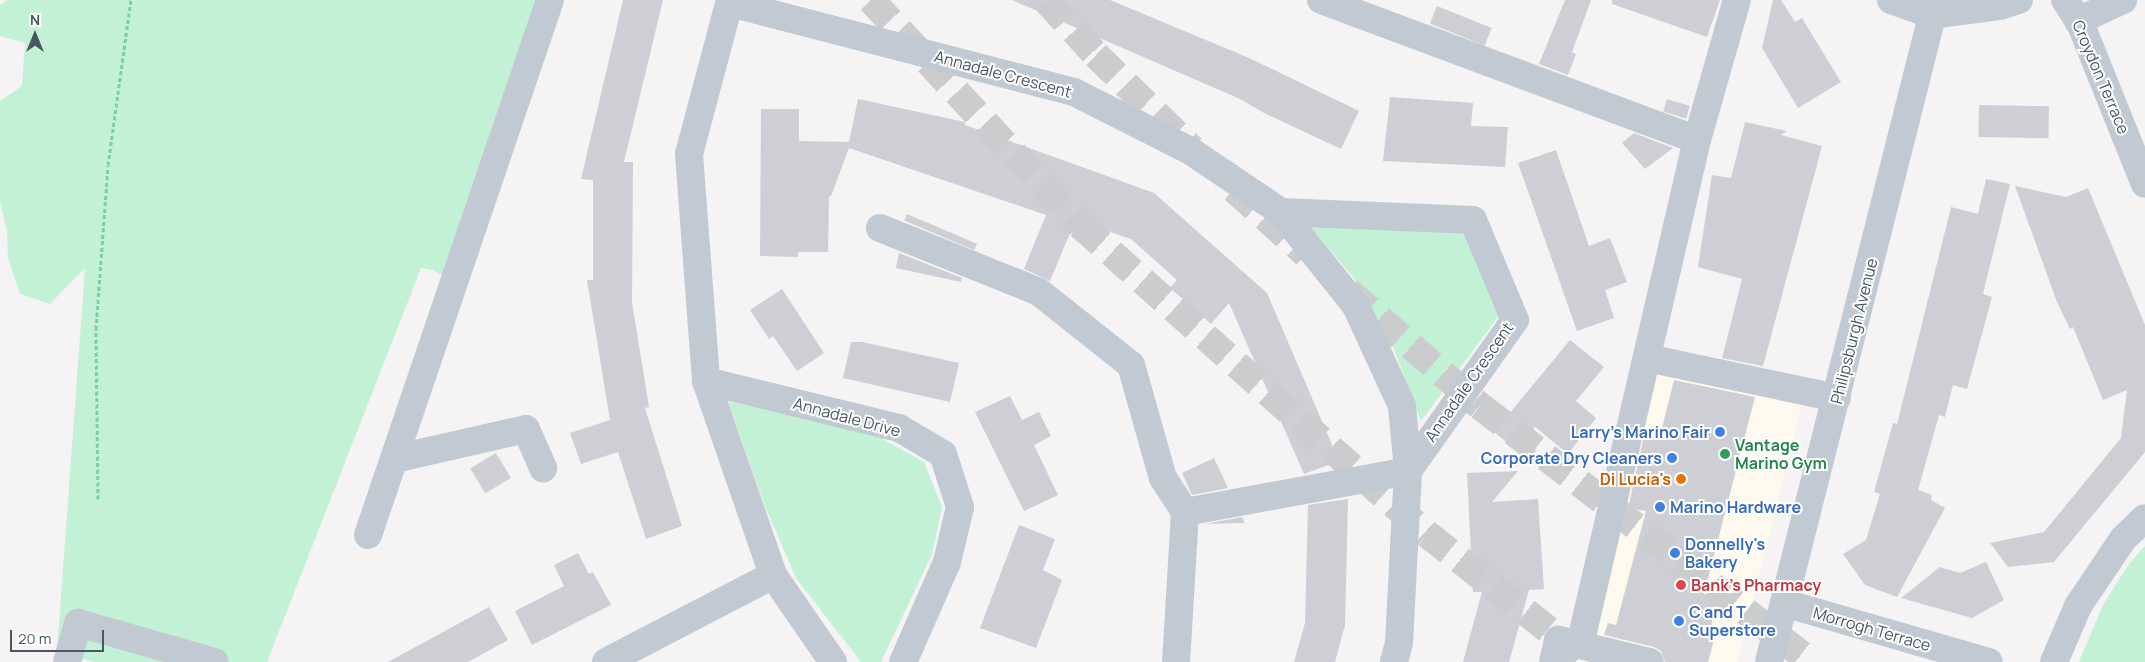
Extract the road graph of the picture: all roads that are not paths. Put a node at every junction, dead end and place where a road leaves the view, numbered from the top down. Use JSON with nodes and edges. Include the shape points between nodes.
{"nodes":[{"id":1,"x":550,"y":0,"type":"edge"},
{"id":2,"x":1321,"y":0,"type":"edge"},
{"id":3,"x":1736,"y":0,"type":"edge"},
{"id":4,"x":1891,"y":0,"type":"edge"},
{"id":5,"x":2018,"y":0,"type":"edge"},
{"id":6,"x":2124,"y":0,"type":"edge"},
{"id":7,"x":730,"y":2,"type":"edge"},
{"id":8,"x":1934,"y":8,"type":"edge"},
{"id":9,"x":2072,"y":10,"type":"edge"},
{"id":10,"x":1697,"y":140,"type":"junction"},
{"id":11,"x":2145,"y":184,"type":"edge"},
{"id":12,"x":1280,"y":212,"type":"junction"},
{"id":13,"x":880,"y":228,"type":"dead end"},
{"id":14,"x":1647,"y":358,"type":"junction"},
{"id":15,"x":706,"y":381,"type":"junction"},
{"id":16,"x":1837,"y":398,"type":"junction"},
{"id":17,"x":394,"y":460,"type":"junction"},
{"id":18,"x":543,"y":468,"type":"dead end"},
{"id":19,"x":1408,"y":471,"type":"junction"},
{"id":20,"x":1185,"y":512,"type":"junction"},
{"id":21,"x":2145,"y":518,"type":"edge"},
{"id":22,"x":368,"y":535,"type":"dead end"},
{"id":23,"x":773,"y":575,"type":"junction"},
{"id":24,"x":1784,"y":604,"type":"junction"},
{"id":25,"x":1580,"y":645,"type":"junction"},
{"id":26,"x":67,"y":662,"type":"edge"},
{"id":27,"x":215,"y":662,"type":"edge"},
{"id":28,"x":606,"y":662,"type":"edge"},
{"id":29,"x":833,"y":662,"type":"edge"},
{"id":30,"x":903,"y":662,"type":"edge"},
{"id":31,"x":1176,"y":662,"type":"edge"},
{"id":32,"x":1394,"y":662,"type":"edge"},
{"id":33,"x":1552,"y":662,"type":"edge"},
{"id":34,"x":1650,"y":662,"type":"edge"},
{"id":35,"x":1770,"y":662,"type":"edge"},
{"id":36,"x":1989,"y":662,"type":"edge"},
{"id":37,"x":2054,"y":662,"type":"edge"}],
"edges":[{"from":1,"to":17,"type":"street"},
{"from":2,"to":10,"type":"street"},
{"from":3,"to":10,"type":"street"},
{"from":4,"to":8,"type":"street"},
{"from":5,"to":8,"type":"street","via":[[2000,6]]},
{"from":6,"to":9,"type":"street"},
{"from":7,"to":12,"type":"street","name":"Annadale Crescent","via":[[1074,92],[1189,150]]},
{"from":7,"to":15,"type":"street","via":[[689,154]]},
{"from":8,"to":16,"type":"street","name":"Philipsburgh Avenue"},
{"from":9,"to":11,"type":"street","name":"Croydon Terrace"},
{"from":10,"to":14,"type":"street"},
{"from":12,"to":19,"type":"street","name":"Annadale Crescent","via":[[1356,306],[1402,406]]},
{"from":12,"to":19,"type":"street","name":"Annadale Crescent","via":[[1473,220],[1514,320]]},
{"from":13,"to":20,"type":"street","via":[[1039,292],[1132,365],[1163,478]]},
{"from":14,"to":16,"type":"street"},
{"from":14,"to":25,"type":"street"},
{"from":15,"to":23,"type":"street"},
{"from":15,"to":30,"type":"street","name":"Annadale Drive","via":[[899,428],[943,454],[960,507],[947,562]]},
{"from":16,"to":24,"type":"street","name":"Philipsburgh Avenue"},
{"from":17,"to":18,"type":"street","via":[[526,429]]},
{"from":17,"to":22,"type":"street"},
{"from":19,"to":20,"type":"street"},
{"from":19,"to":32,"type":"street","name":"Annadale Crescent","via":[[1399,643]]},
{"from":20,"to":31,"type":"street"},
{"from":21,"to":37,"type":"street","via":[[2123,538],[2078,606]]},
{"from":23,"to":28,"type":"street"},
{"from":23,"to":29,"type":"street"},
{"from":24,"to":35,"type":"street","name":"Philipsburgh Avenue"},
{"from":24,"to":36,"type":"street","name":"Morrogh Terrace"},
{"from":25,"to":33,"type":"street","via":[[1558,640]]},
{"from":25,"to":34,"type":"street"},
{"from":26,"to":27,"type":"street","via":[[78,623]]}]}
